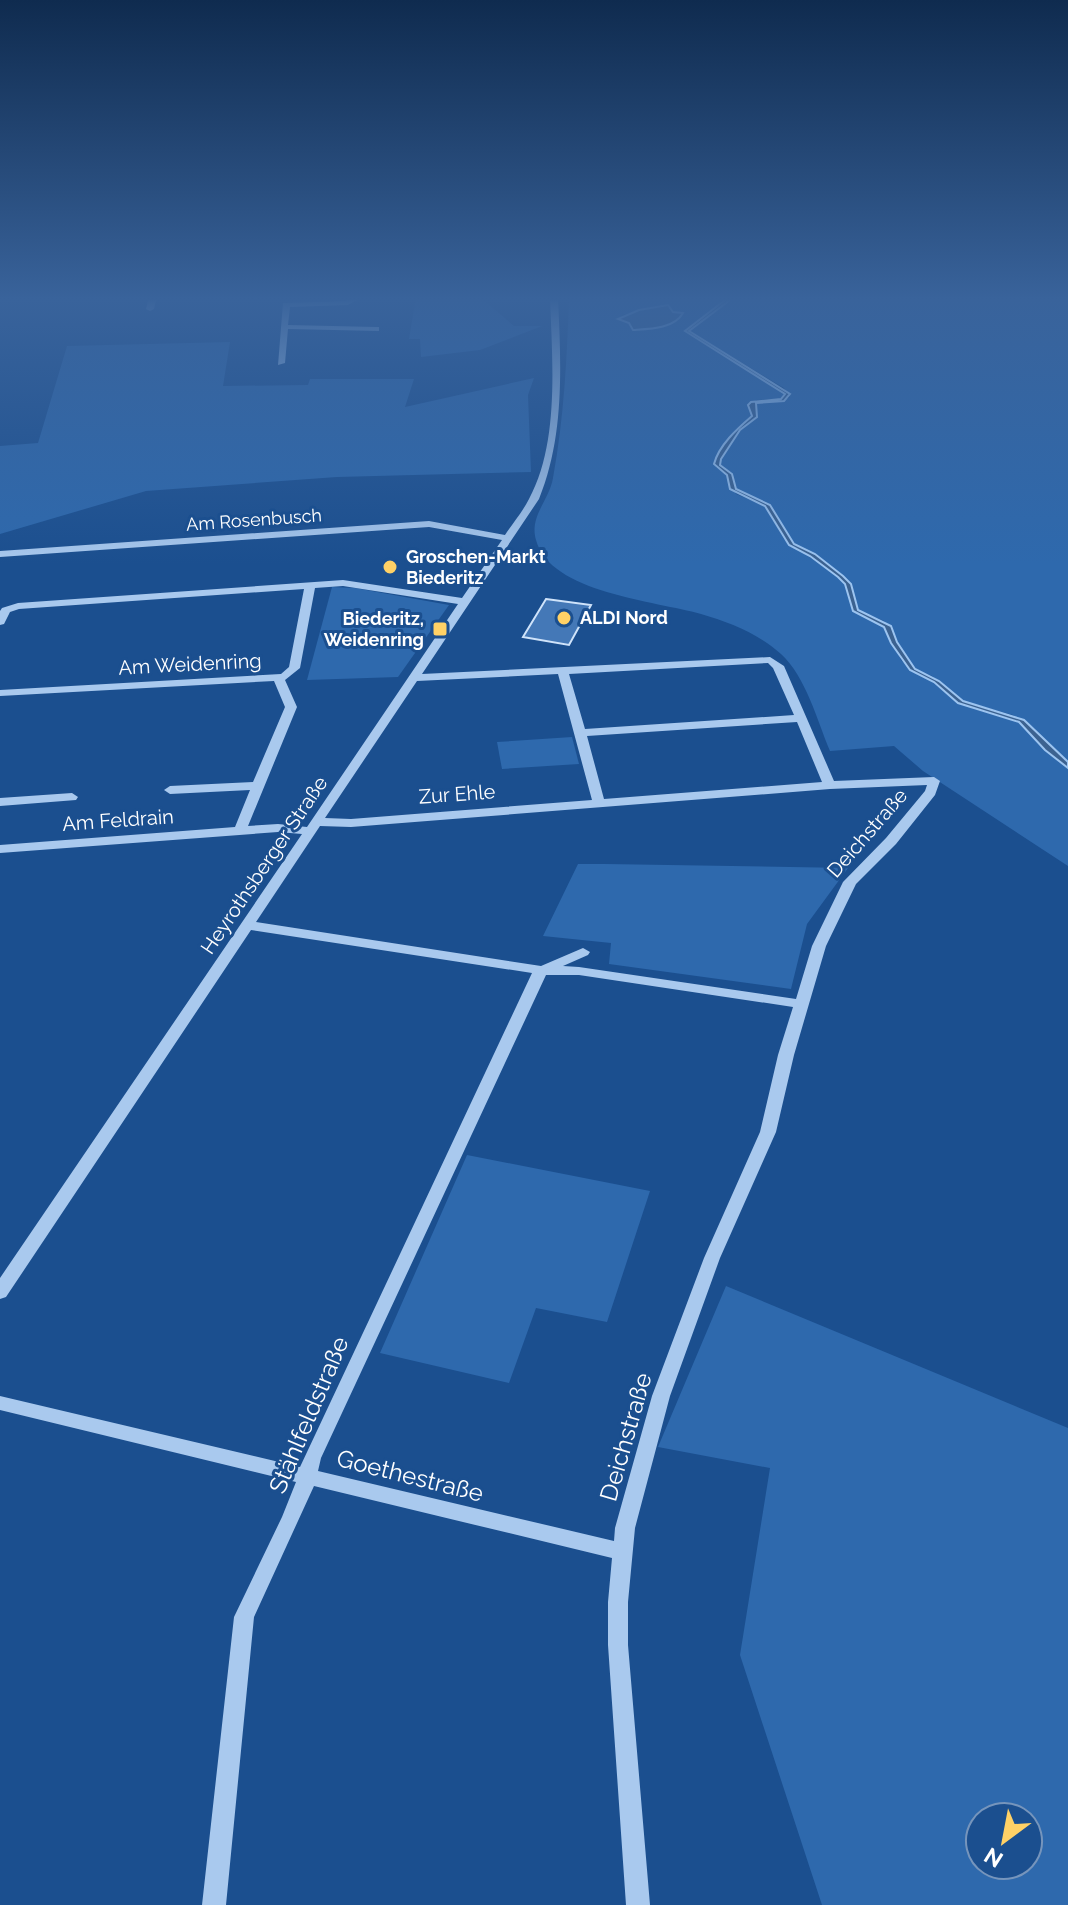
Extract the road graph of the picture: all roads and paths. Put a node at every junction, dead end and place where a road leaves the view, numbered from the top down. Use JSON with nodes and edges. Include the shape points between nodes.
{"nodes":[{"id":1,"x":555,"y":386,"type":"edge"},
{"id":2,"x":508,"y":538,"type":"junction"},
{"id":3,"x":0,"y":554,"type":"edge"},
{"id":4,"x":310,"y":585,"type":"junction"},
{"id":5,"x":466,"y":602,"type":"junction"},
{"id":6,"x":0,"y":622,"type":"edge"},
{"id":7,"x":563,"y":671,"type":"junction"},
{"id":8,"x":278,"y":678,"type":"junction"},
{"id":9,"x":414,"y":678,"type":"junction"},
{"id":10,"x":0,"y":693,"type":"edge"},
{"id":11,"x":802,"y":718,"type":"junction"},
{"id":12,"x":580,"y":733,"type":"junction"},
{"id":13,"x":934,"y":781,"type":"joint"},
{"id":14,"x":830,"y":785,"type":"junction"},
{"id":15,"x":257,"y":786,"type":"junction"},
{"id":16,"x":170,"y":790,"type":"dead end"},
{"id":17,"x":72,"y":797,"type":"dead end"},
{"id":18,"x":0,"y":802,"type":"edge"},
{"id":19,"x":599,"y":803,"type":"junction"},
{"id":20,"x":314,"y":826,"type":"junction"},
{"id":21,"x":239,"y":832,"type":"junction"},
{"id":22,"x":0,"y":849,"type":"edge"},
{"id":23,"x":248,"y":925,"type":"junction"},
{"id":24,"x":583,"y":952,"type":"dead end"},
{"id":25,"x":541,"y":970,"type":"junction"},
{"id":26,"x":801,"y":1004,"type":"junction"},
{"id":27,"x":0,"y":1292,"type":"edge"},
{"id":28,"x":0,"y":1403,"type":"edge"},
{"id":29,"x":308,"y":1478,"type":"junction"},
{"id":30,"x":622,"y":1552,"type":"junction"},
{"id":31,"x":214,"y":1905,"type":"edge"},
{"id":32,"x":638,"y":1905,"type":"edge"}],
"edges":[{"from":1,"to":2,"type":"street","name":"Heyrothsberger Straße","via":[[539,489]]},
{"from":2,"to":3,"type":"street","name":"Am Rosenbusch","via":[[421,524]]},
{"from":2,"to":5,"type":"street","name":"Heyrothsberger Straße"},
{"from":4,"to":5,"type":"street","via":[[353,583]]},
{"from":4,"to":6,"type":"street","via":[[18,606],[6,610]]},
{"from":4,"to":8,"type":"street","name":"Am Weidenring","via":[[294,668]]},
{"from":5,"to":9,"type":"street","name":"Heyrothsberger Straße"},
{"from":7,"to":9,"type":"street"},
{"from":7,"to":11,"type":"street","via":[[770,660],[778,666]]},
{"from":7,"to":12,"type":"street"},
{"from":8,"to":10,"type":"street","name":"Am Weidenring"},
{"from":8,"to":15,"type":"street","via":[[291,707]]},
{"from":9,"to":20,"type":"street","name":"Heyrothsberger Straße"},
{"from":11,"to":12,"type":"street"},
{"from":11,"to":14,"type":"street"},
{"from":12,"to":19,"type":"street"},
{"from":13,"to":14,"type":"street","name":"Zur Ehle"},
{"from":13,"to":26,"type":"street","name":"Deichstraße","via":[[918,809],[842,894]]},
{"from":14,"to":19,"type":"street","name":"Zur Ehle"},
{"from":15,"to":16,"type":"street","name":"Am Feldrain"},
{"from":15,"to":21,"type":"street"},
{"from":17,"to":18,"type":"street","name":"Am Feldrain"},
{"from":19,"to":20,"type":"street","name":"Zur Ehle"},
{"from":20,"to":21,"type":"street","name":"Am Feldrain"},
{"from":20,"to":23,"type":"street","name":"Heyrothsberger Straße"},
{"from":21,"to":22,"type":"street","name":"Am Feldrain"},
{"from":23,"to":25,"type":"street"},
{"from":23,"to":27,"type":"street","name":"Heyrothsberger Straße"},
{"from":24,"to":25,"type":"street"},
{"from":25,"to":26,"type":"street"},
{"from":25,"to":29,"type":"street","name":"Stählfeldstraße","via":[[312,1458]]},
{"from":26,"to":30,"type":"street","name":"Deichstraße","via":[[768,1132],[712,1258],[661,1396]]},
{"from":28,"to":29,"type":"street","name":"Goethestraße"},
{"from":29,"to":30,"type":"street","name":"Goethestraße"},
{"from":29,"to":31,"type":"street","name":"Stählfeldstraße","via":[[244,1617]]},
{"from":30,"to":32,"type":"street","name":"Deichstraße","via":[[618,1645]]}]}
